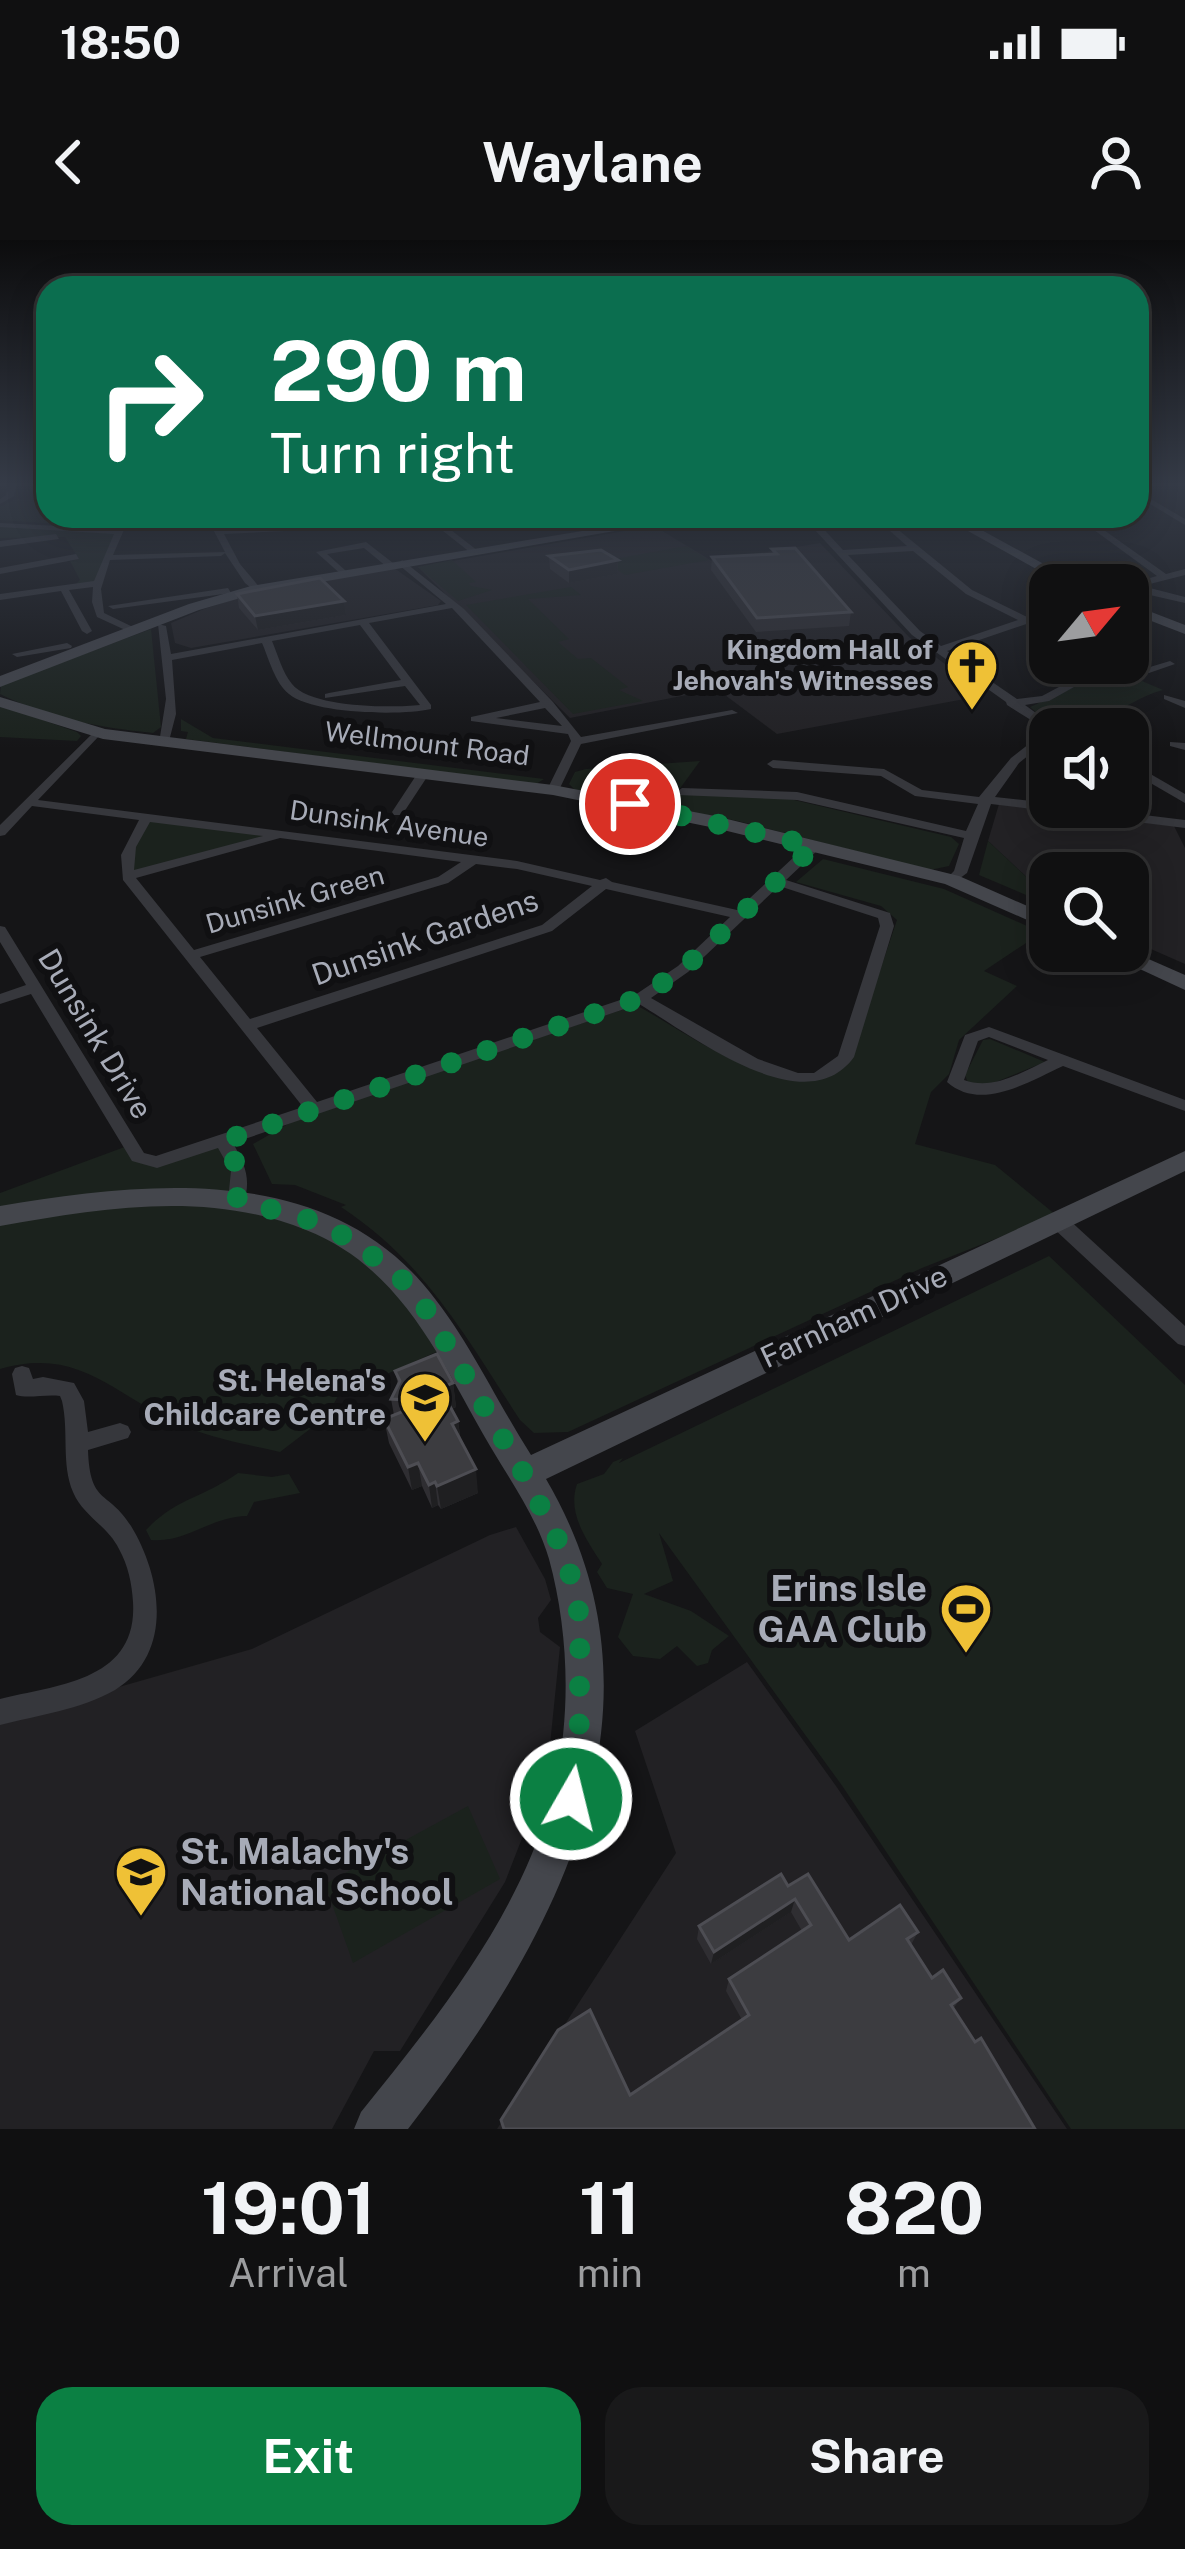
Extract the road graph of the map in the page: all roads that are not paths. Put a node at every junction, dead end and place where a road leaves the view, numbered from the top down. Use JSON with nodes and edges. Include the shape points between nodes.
{"nodes":[{"id":1,"x":101,"y":572,"type":"edge"},
{"id":2,"x":243,"y":572,"type":"edge"},
{"id":3,"x":347,"y":572,"type":"edge"},
{"id":4,"x":369,"y":572,"type":"edge"},
{"id":5,"x":408,"y":572,"type":"edge"},
{"id":6,"x":857,"y":572,"type":"edge"},
{"id":7,"x":944,"y":572,"type":"edge"},
{"id":8,"x":1157,"y":572,"type":"edge"},
{"id":9,"x":1185,"y":572,"type":"edge"},
{"id":10,"x":343,"y":573,"type":"joint"},
{"id":11,"x":1164,"y":577,"type":"junction"},
{"id":12,"x":305,"y":579,"type":"junction"},
{"id":13,"x":1149,"y":581,"type":"edge"},
{"id":14,"x":98,"y":583,"type":"junction"},
{"id":15,"x":62,"y":587,"type":"junction"},
{"id":16,"x":256,"y":589,"type":"junction"},
{"id":17,"x":228,"y":591,"type":"dead end"},
{"id":18,"x":1149,"y":591,"type":"edge"},
{"id":19,"x":0,"y":597,"type":"edge"},
{"id":20,"x":1185,"y":600,"type":"edge"},
{"id":21,"x":189,"y":603,"type":"junction"},
{"id":22,"x":454,"y":605,"type":"junction"},
{"id":23,"x":113,"y":606,"type":"dead end"},
{"id":24,"x":1149,"y":615,"type":"edge"},
{"id":25,"x":1027,"y":621,"type":"joint"},
{"id":26,"x":363,"y":622,"type":"junction"},
{"id":27,"x":161,"y":626,"type":"dead end"},
{"id":28,"x":1185,"y":630,"type":"edge"},
{"id":29,"x":87,"y":631,"type":"dead end"},
{"id":30,"x":134,"y":631,"type":"junction"},
{"id":31,"x":266,"y":640,"type":"junction"},
{"id":32,"x":7,"y":645,"type":"dead end"},
{"id":33,"x":67,"y":646,"type":"dead end"},
{"id":34,"x":942,"y":650,"type":"junction"},
{"id":35,"x":165,"y":658,"type":"junction"},
{"id":36,"x":1170,"y":664,"type":"dead end"},
{"id":37,"x":1149,"y":670,"type":"edge"},
{"id":38,"x":0,"y":682,"type":"edge"},
{"id":39,"x":407,"y":682,"type":"junction"},
{"id":40,"x":1073,"y":684,"type":"edge"},
{"id":41,"x":1168,"y":697,"type":"dead end"},
{"id":42,"x":307,"y":700,"type":"junction"},
{"id":43,"x":0,"y":702,"type":"edge"},
{"id":44,"x":1011,"y":703,"type":"junction"},
{"id":45,"x":550,"y":704,"type":"junction"},
{"id":46,"x":1185,"y":705,"type":"edge"},
{"id":47,"x":732,"y":713,"type":"dead end"},
{"id":48,"x":1029,"y":716,"type":"edge"},
{"id":49,"x":96,"y":733,"type":"junction"},
{"id":50,"x":575,"y":736,"type":"junction"},
{"id":51,"x":164,"y":741,"type":"junction"},
{"id":52,"x":1029,"y":749,"type":"edge"},
{"id":53,"x":853,"y":759,"type":"dead end"},
{"id":54,"x":773,"y":764,"type":"dead end"},
{"id":55,"x":795,"y":765,"type":"junction"},
{"id":56,"x":423,"y":774,"type":"junction"},
{"id":57,"x":1149,"y":778,"type":"edge"},
{"id":58,"x":553,"y":790,"type":"junction"},
{"id":59,"x":682,"y":792,"type":"dead end"},
{"id":60,"x":1185,"y":799,"type":"edge"},
{"id":61,"x":983,"y":800,"type":"junction"},
{"id":62,"x":28,"y":802,"type":"junction"},
{"id":63,"x":398,"y":812,"type":"dead end"},
{"id":64,"x":147,"y":817,"type":"junction"},
{"id":65,"x":1185,"y":824,"type":"edge"},
{"id":66,"x":0,"y":832,"type":"edge"},
{"id":67,"x":278,"y":833,"type":"junction"},
{"id":68,"x":970,"y":836,"type":"junction"},
{"id":69,"x":814,"y":846,"type":"junction"},
{"id":70,"x":474,"y":859,"type":"junction"},
{"id":71,"x":128,"y":876,"type":"junction"},
{"id":72,"x":952,"y":880,"type":"junction"},
{"id":73,"x":776,"y":881,"type":"junction"},
{"id":74,"x":606,"y":883,"type":"junction"},
{"id":75,"x":740,"y":915,"type":"junction"},
{"id":76,"x":1029,"y":915,"type":"edge"},
{"id":77,"x":0,"y":930,"type":"edge"},
{"id":78,"x":192,"y":955,"type":"junction"},
{"id":79,"x":1149,"y":967,"type":"edge"},
{"id":80,"x":1185,"y":983,"type":"edge"},
{"id":81,"x":36,"y":987,"type":"junction"},
{"id":82,"x":640,"y":998,"type":"junction"},
{"id":83,"x":0,"y":999,"type":"edge"},
{"id":84,"x":249,"y":1025,"type":"junction"},
{"id":85,"x":1062,"y":1060,"type":"junction"},
{"id":86,"x":1185,"y":1106,"type":"edge"},
{"id":87,"x":314,"y":1108,"type":"junction"},
{"id":88,"x":223,"y":1141,"type":"junction"},
{"id":89,"x":1185,"y":1160,"type":"edge"},
{"id":90,"x":237,"y":1200,"type":"junction"},
{"id":91,"x":0,"y":1216,"type":"edge"},
{"id":92,"x":1059,"y":1222,"type":"junction"},
{"id":93,"x":1185,"y":1338,"type":"edge"},
{"id":94,"x":22,"y":1374,"type":"dead end"},
{"id":95,"x":120,"y":1432,"type":"dead end"},
{"id":96,"x":77,"y":1444,"type":"junction"},
{"id":97,"x":524,"y":1474,"type":"junction"},
{"id":98,"x":0,"y":1712,"type":"edge"},
{"id":99,"x":378,"y":2129,"type":"edge"}],
"edges":[{"from":1,"to":14,"type":"street"},
{"from":2,"to":16,"type":"street"},
{"from":3,"to":10,"type":"street"},
{"from":4,"to":12,"type":"street"},
{"from":5,"to":22,"type":"street"},
{"from":6,"to":34,"type":"street"},
{"from":7,"to":25,"type":"street"},
{"from":8,"to":11,"type":"street"},
{"from":9,"to":11,"type":"street"},
{"from":10,"to":12,"type":"street"},
{"from":11,"to":13,"type":"street"},
{"from":12,"to":16,"type":"street"},
{"from":14,"to":15,"type":"street"},
{"from":14,"to":30,"type":"street","via":[[100,615]]},
{"from":15,"to":19,"type":"street"},
{"from":15,"to":29,"type":"street"},
{"from":16,"to":21,"type":"street"},
{"from":17,"to":21,"type":"street"},
{"from":18,"to":20,"type":"street"},
{"from":21,"to":23,"type":"street"},
{"from":21,"to":30,"type":"street"},
{"from":22,"to":26,"type":"street"},
{"from":22,"to":45,"type":"street"},
{"from":24,"to":28,"type":"street"},
{"from":25,"to":34,"type":"street"},
{"from":26,"to":31,"type":"street"},
{"from":26,"to":39,"type":"street"},
{"from":27,"to":35,"type":"street"},
{"from":30,"to":38,"type":"street"},
{"from":31,"to":35,"type":"street"},
{"from":31,"to":42,"type":"street","via":[[287,686]]},
{"from":32,"to":33,"type":"street","via":[[20,658]]},
{"from":34,"to":44,"type":"street"},
{"from":35,"to":51,"type":"street"},
{"from":36,"to":37,"type":"street"},
{"from":39,"to":42,"type":"street"},
{"from":39,"to":42,"type":"street","via":[[427,707],[407,712]]},
{"from":40,"to":44,"type":"street","via":[[1045,699]]},
{"from":41,"to":46,"type":"street"},
{"from":43,"to":49,"type":"street","name":"Wellmount Road"},
{"from":44,"to":48,"type":"street"},
{"from":45,"to":50,"type":"street"},
{"from":45,"to":50,"type":"street","via":[[476,719]]},
{"from":47,"to":50,"type":"street"},
{"from":49,"to":51,"type":"street","name":"Wellmount Road"},
{"from":49,"to":62,"type":"street"},
{"from":50,"to":58,"type":"street"},
{"from":51,"to":56,"type":"street","name":"Wellmount Road"},
{"from":52,"to":61,"type":"street"},
{"from":53,"to":55,"type":"street","via":[[803,758]]},
{"from":54,"to":55,"type":"street"},
{"from":55,"to":61,"type":"street","via":[[884,773],[919,793]]},
{"from":56,"to":58,"type":"street","name":"Wellmount Road"},
{"from":56,"to":63,"type":"street"},
{"from":57,"to":60,"type":"street"},
{"from":58,"to":69,"type":"street","name":"Wellmount Road"},
{"from":59,"to":68,"type":"street","via":[[797,796]]},
{"from":61,"to":65,"type":"street"},
{"from":61,"to":68,"type":"street"},
{"from":62,"to":64,"type":"street","name":"Dunsink Avenue"},
{"from":62,"to":66,"type":"street"},
{"from":64,"to":67,"type":"street","name":"Dunsink Avenue"},
{"from":64,"to":71,"type":"street","via":[[128,849]]},
{"from":67,"to":70,"type":"street","name":"Dunsink Avenue"},
{"from":67,"to":71,"type":"street"},
{"from":68,"to":72,"type":"street"},
{"from":69,"to":72,"type":"street","name":"Wellmount Road"},
{"from":69,"to":73,"type":"street"},
{"from":70,"to":74,"type":"street","name":"Dunsink Avenue"},
{"from":70,"to":78,"type":"street","name":"Dunsink Green","via":[[443,880]]},
{"from":71,"to":78,"type":"street"},
{"from":72,"to":76,"type":"street","name":"Wellmount Road"},
{"from":73,"to":75,"type":"street"},
{"from":73,"to":82,"type":"street","via":[[885,916],[838,1068],[815,1078],[774,1072]]},
{"from":74,"to":75,"type":"street","name":"Dunsink Avenue"},
{"from":74,"to":84,"type":"street","name":"Dunsink Gardens","via":[[547,928]]},
{"from":75,"to":82,"type":"street"},
{"from":77,"to":81,"type":"street","name":"Dunsink Drive"},
{"from":78,"to":84,"type":"street"},
{"from":79,"to":80,"type":"street"},
{"from":81,"to":83,"type":"street"},
{"from":81,"to":88,"type":"street","name":"Dunsink Drive","via":[[138,1157],[173,1159]]},
{"from":82,"to":87,"type":"street"},
{"from":84,"to":87,"type":"street"},
{"from":85,"to":85,"type":"street","via":[[977,1034],[955,1082],[982,1092]]},
{"from":85,"to":86,"type":"street"},
{"from":87,"to":88,"type":"street"},
{"from":88,"to":90,"type":"street","via":[[240,1171]]},
{"from":89,"to":92,"type":"street","name":"Farnham Drive"},
{"from":90,"to":91,"type":"street","via":[[122,1197]]},
{"from":90,"to":97,"type":"street","via":[[314,1221],[400,1277]]},
{"from":92,"to":93,"type":"street"},
{"from":92,"to":97,"type":"street","name":"Farnham Drive"},
{"from":94,"to":96,"type":"street","via":[[23,1389],[68,1389]]},
{"from":95,"to":96,"type":"street"},
{"from":96,"to":98,"type":"street","via":[[87,1498],[118,1526],[140,1570],[148,1608],[142,1637],[109,1680]]},
{"from":97,"to":99,"type":"street","via":[[566,1556],[580,1618],[571,1799],[523,1919],[478,1996]]}]}
